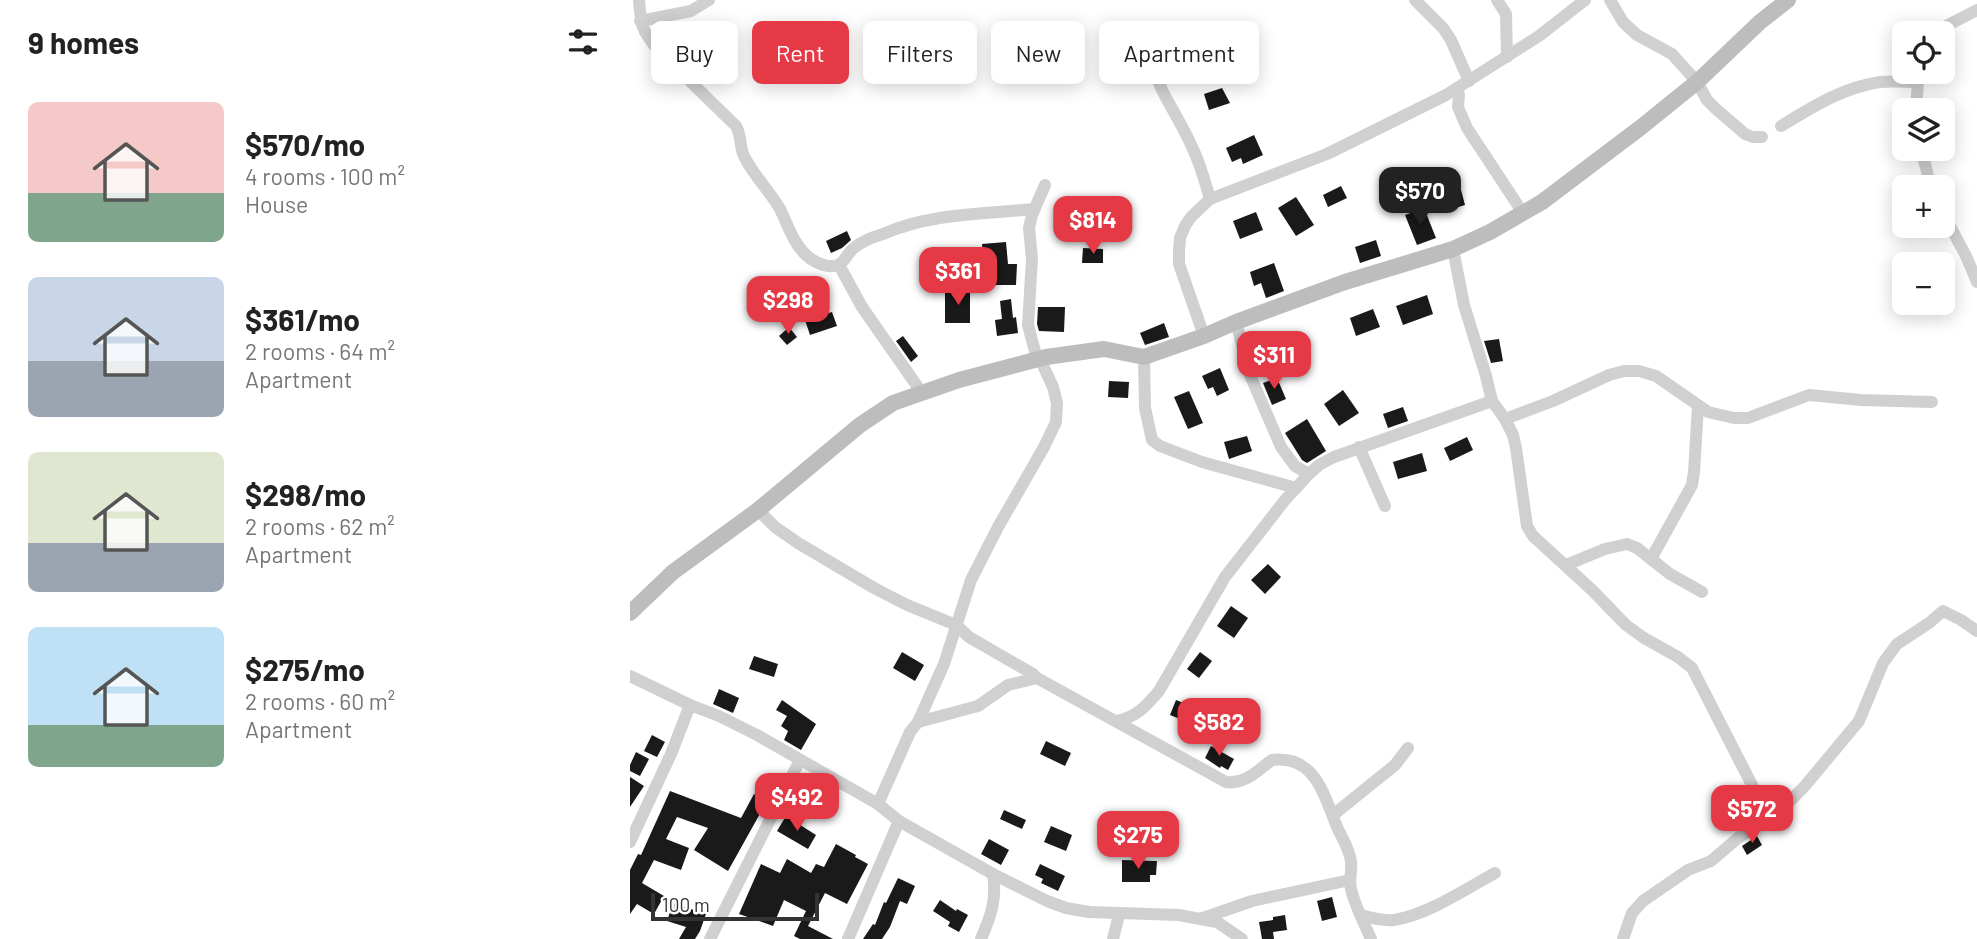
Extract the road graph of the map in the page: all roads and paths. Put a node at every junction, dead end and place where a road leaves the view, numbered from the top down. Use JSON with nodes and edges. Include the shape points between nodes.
{"nodes":[{"id":1,"x":639,"y":0,"type":"edge"},
{"id":2,"x":709,"y":0,"type":"edge"},
{"id":3,"x":1415,"y":0,"type":"edge"},
{"id":4,"x":1497,"y":0,"type":"edge"},
{"id":5,"x":1585,"y":0,"type":"edge"},
{"id":6,"x":1609,"y":0,"type":"edge"},
{"id":7,"x":1788,"y":0,"type":"edge"},
{"id":8,"x":1977,"y":10,"type":"edge"},
{"id":9,"x":1955,"y":21,"type":"edge"},
{"id":10,"x":637,"y":27,"type":"edge"},
{"id":11,"x":1507,"y":57,"type":"junction"},
{"id":12,"x":1469,"y":81,"type":"junction"},
{"id":13,"x":1892,"y":81,"type":"edge"},
{"id":14,"x":1697,"y":82,"type":"junction"},
{"id":15,"x":1159,"y":84,"type":"edge"},
{"id":16,"x":1457,"y":88,"type":"junction"},
{"id":17,"x":1781,"y":126,"type":"dead end"},
{"id":18,"x":1762,"y":137,"type":"dead end"},
{"id":19,"x":1045,"y":185,"type":"dead end"},
{"id":20,"x":1210,"y":199,"type":"junction"},
{"id":21,"x":1034,"y":209,"type":"junction"},
{"id":22,"x":1523,"y":213,"type":"junction"},
{"id":23,"x":1955,"y":235,"type":"edge"},
{"id":24,"x":1453,"y":249,"type":"junction"},
{"id":25,"x":839,"y":265,"type":"junction"},
{"id":26,"x":1977,"y":282,"type":"edge"},
{"id":27,"x":1236,"y":322,"type":"junction"},
{"id":28,"x":1204,"y":336,"type":"junction"},
{"id":29,"x":1144,"y":357,"type":"junction"},
{"id":30,"x":1039,"y":359,"type":"junction"},
{"id":31,"x":922,"y":393,"type":"junction"},
{"id":32,"x":1492,"y":401,"type":"junction"},
{"id":33,"x":1933,"y":402,"type":"dead end"},
{"id":34,"x":1698,"y":406,"type":"junction"},
{"id":35,"x":1505,"y":419,"type":"junction"},
{"id":36,"x":1359,"y":447,"type":"junction"},
{"id":37,"x":1309,"y":474,"type":"junction"},
{"id":38,"x":1296,"y":488,"type":"junction"},
{"id":39,"x":1385,"y":506,"type":"dead end"},
{"id":40,"x":758,"y":510,"type":"junction"},
{"id":41,"x":1651,"y":559,"type":"junction"},
{"id":42,"x":1566,"y":565,"type":"junction"},
{"id":43,"x":1702,"y":592,"type":"dead end"},
{"id":44,"x":630,"y":613,"type":"edge"},
{"id":45,"x":956,"y":625,"type":"junction"},
{"id":46,"x":1977,"y":631,"type":"edge"},
{"id":47,"x":630,"y":676,"type":"edge"},
{"id":48,"x":1037,"y":678,"type":"junction"},
{"id":49,"x":690,"y":705,"type":"junction"},
{"id":50,"x":1117,"y":721,"type":"junction"},
{"id":51,"x":918,"y":722,"type":"junction"},
{"id":52,"x":1408,"y":748,"type":"dead end"},
{"id":53,"x":800,"y":760,"type":"junction"},
{"id":54,"x":1753,"y":787,"type":"dead end"},
{"id":55,"x":878,"y":804,"type":"junction"},
{"id":56,"x":1333,"y":815,"type":"junction"},
{"id":57,"x":899,"y":821,"type":"junction"},
{"id":58,"x":630,"y":842,"type":"edge"},
{"id":59,"x":1495,"y":873,"type":"dead end"},
{"id":60,"x":993,"y":874,"type":"junction"},
{"id":61,"x":1350,"y":880,"type":"junction"},
{"id":62,"x":1119,"y":915,"type":"junction"},
{"id":63,"x":1361,"y":915,"type":"junction"},
{"id":64,"x":1200,"y":919,"type":"junction"},
{"id":65,"x":710,"y":939,"type":"edge"},
{"id":66,"x":848,"y":939,"type":"edge"},
{"id":67,"x":981,"y":939,"type":"edge"},
{"id":68,"x":1113,"y":939,"type":"edge"},
{"id":69,"x":1242,"y":939,"type":"edge"},
{"id":70,"x":1371,"y":939,"type":"edge"},
{"id":71,"x":1623,"y":939,"type":"edge"}],
"edges":[{"from":1,"to":10,"type":"street"},
{"from":2,"to":10,"type":"street","via":[[691,11]]},
{"from":3,"to":12,"type":"street","via":[[1443,28]]},
{"from":4,"to":11,"type":"street","via":[[1506,14]]},
{"from":5,"to":11,"type":"street"},
{"from":6,"to":14,"type":"street","via":[[1623,22],[1672,54]]},
{"from":7,"to":14,"type":"street"},
{"from":8,"to":9,"type":"street"},
{"from":10,"to":25,"type":"street","via":[[736,126],[743,154],[806,254],[818,263]]},
{"from":11,"to":12,"type":"street"},
{"from":12,"to":16,"type":"street"},
{"from":13,"to":17,"type":"street","via":[[1849,90]]},
{"from":14,"to":18,"type":"street","via":[[1707,100],[1745,134]]},
{"from":14,"to":22,"type":"street"},
{"from":15,"to":20,"type":"street","via":[[1192,147]]},
{"from":16,"to":20,"type":"street","via":[[1327,154]]},
{"from":16,"to":22,"type":"street","via":[[1458,107],[1467,128]]},
{"from":19,"to":21,"type":"street"},
{"from":20,"to":28,"type":"street","via":[[1185,226],[1179,251],[1179,264]]},
{"from":21,"to":25,"type":"street","via":[[910,223],[854,247]]},
{"from":21,"to":30,"type":"street","via":[[1028,325]]},
{"from":22,"to":24,"type":"street"},
{"from":23,"to":26,"type":"street"},
{"from":24,"to":27,"type":"street"},
{"from":24,"to":32,"type":"street"},
{"from":25,"to":31,"type":"street","via":[[862,307]]},
{"from":27,"to":28,"type":"street"},
{"from":27,"to":37,"type":"street","via":[[1250,374],[1281,447],[1295,466]]},
{"from":28,"to":29,"type":"street"},
{"from":29,"to":30,"type":"street","via":[[1104,349]]},
{"from":29,"to":38,"type":"street","via":[[1145,408],[1152,440],[1202,462]]},
{"from":30,"to":31,"type":"street"},
{"from":30,"to":45,"type":"street","via":[[1055,395],[1056,422],[980,561]]},
{"from":31,"to":40,"type":"street","via":[[893,403],[860,425]]},
{"from":32,"to":35,"type":"street"},
{"from":32,"to":36,"type":"street"},
{"from":33,"to":34,"type":"street","via":[[1809,395],[1748,418],[1708,412]]},
{"from":34,"to":35,"type":"street","via":[[1656,376],[1624,371]]},
{"from":34,"to":41,"type":"street","via":[[1692,485]]},
{"from":35,"to":42,"type":"street","via":[[1516,449],[1527,526]]},
{"from":36,"to":37,"type":"street"},
{"from":36,"to":39,"type":"street"},
{"from":37,"to":38,"type":"street"},
{"from":38,"to":50,"type":"street","via":[[1225,577],[1159,691],[1130,719]]},
{"from":40,"to":44,"type":"street","via":[[673,572]]},
{"from":40,"to":45,"type":"street","via":[[798,543],[874,588]]},
{"from":41,"to":42,"type":"street","via":[[1627,544]]},
{"from":41,"to":43,"type":"street"},
{"from":42,"to":54,"type":"street","via":[[1626,625],[1692,668]]},
{"from":45,"to":48,"type":"street"},
{"from":45,"to":51,"type":"street"},
{"from":46,"to":71,"type":"street","via":[[1942,611],[1897,644],[1883,663],[1859,721],[1804,788],[1711,861],[1688,870],[1643,901],[1632,913]]},
{"from":47,"to":49,"type":"street"},
{"from":48,"to":50,"type":"street"},
{"from":48,"to":51,"type":"street","via":[[1009,685],[978,706]]},
{"from":49,"to":53,"type":"street","via":[[729,720]]},
{"from":49,"to":58,"type":"street"},
{"from":50,"to":56,"type":"street","via":[[1226,782],[1242,781],[1272,760],[1303,767],[1313,774]]},
{"from":51,"to":55,"type":"street"},
{"from":52,"to":56,"type":"street","via":[[1395,765]]},
{"from":53,"to":55,"type":"street"},
{"from":53,"to":65,"type":"street"},
{"from":55,"to":57,"type":"street"},
{"from":56,"to":61,"type":"street","via":[[1351,862]]},
{"from":57,"to":60,"type":"street"},
{"from":57,"to":66,"type":"street"},
{"from":59,"to":63,"type":"street","via":[[1402,918],[1377,920]]},
{"from":60,"to":62,"type":"street","via":[[1066,908]]},
{"from":60,"to":67,"type":"street","via":[[994,904]]},
{"from":61,"to":63,"type":"street"},
{"from":61,"to":64,"type":"street","via":[[1252,901]]},
{"from":62,"to":64,"type":"street"},
{"from":62,"to":68,"type":"street"},
{"from":63,"to":70,"type":"street"},
{"from":64,"to":69,"type":"street","via":[[1217,922]]}]}
